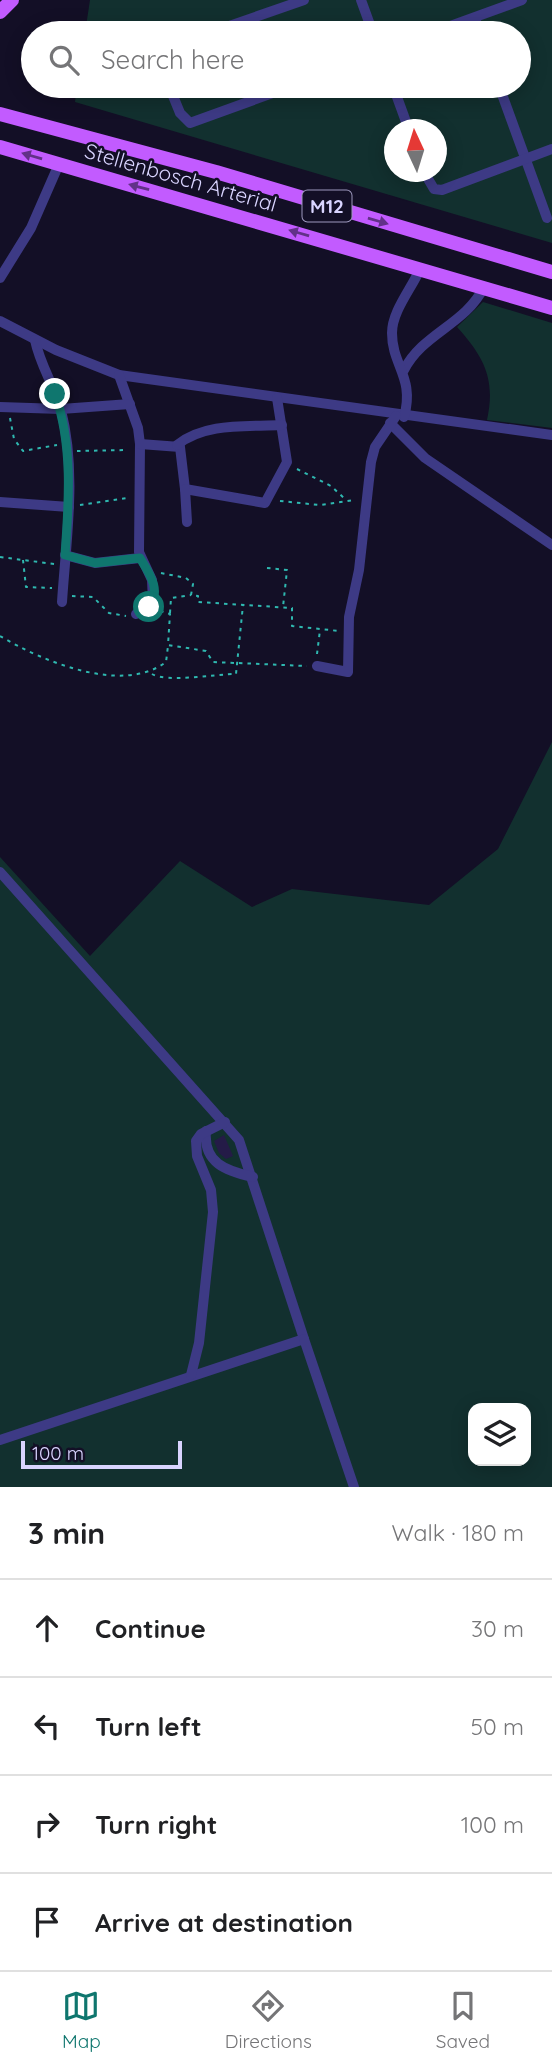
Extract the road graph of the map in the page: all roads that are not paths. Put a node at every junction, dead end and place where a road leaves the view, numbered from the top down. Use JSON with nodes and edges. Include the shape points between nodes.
{"nodes":[{"id":1,"x":12,"y":0,"type":"edge"},
{"id":2,"x":304,"y":0,"type":"edge"},
{"id":3,"x":361,"y":0,"type":"edge"},
{"id":4,"x":522,"y":0,"type":"edge"},
{"id":5,"x":277,"y":4,"type":"edge"},
{"id":6,"x":0,"y":12,"type":"edge"},
{"id":7,"x":475,"y":18,"type":"junction"},
{"id":8,"x":237,"y":21,"type":"edge"},
{"id":9,"x":369,"y":21,"type":"edge"},
{"id":10,"x":466,"y":21,"type":"edge"},
{"id":11,"x":476,"y":21,"type":"edge"},
{"id":12,"x":174,"y":98,"type":"edge"},
{"id":13,"x":259,"y":98,"type":"edge"},
{"id":14,"x":397,"y":98,"type":"edge"},
{"id":15,"x":503,"y":98,"type":"edge"},
{"id":16,"x":0,"y":114,"type":"edge"},
{"id":17,"x":405,"y":119,"type":"edge"},
{"id":18,"x":0,"y":147,"type":"edge"},
{"id":19,"x":552,"y":149,"type":"edge"},
{"id":20,"x":526,"y":159,"type":"junction"},
{"id":21,"x":59,"y":164,"type":"junction"},
{"id":22,"x":430,"y":182,"type":"edge"},
{"id":23,"x":547,"y":218,"type":"dead end"},
{"id":24,"x":420,"y":269,"type":"junction"},
{"id":25,"x":552,"y":272,"type":"edge"},
{"id":26,"x":0,"y":278,"type":"edge"},
{"id":27,"x":484,"y":287,"type":"junction"},
{"id":28,"x":552,"y":308,"type":"edge"},
{"id":29,"x":0,"y":321,"type":"edge"},
{"id":30,"x":35,"y":340,"type":"junction"},
{"id":31,"x":404,"y":370,"type":"junction"},
{"id":32,"x":119,"y":375,"type":"junction"},
{"id":33,"x":278,"y":398,"type":"junction"},
{"id":34,"x":130,"y":404,"type":"junction"},
{"id":35,"x":4,"y":407,"type":"edge"},
{"id":36,"x":61,"y":410,"type":"junction"},
{"id":37,"x":396,"y":419,"type":"junction"},
{"id":38,"x":282,"y":425,"type":"junction"},
{"id":39,"x":552,"y":435,"type":"edge"},
{"id":40,"x":140,"y":444,"type":"junction"},
{"id":41,"x":177,"y":445,"type":"junction"},
{"id":42,"x":185,"y":489,"type":"junction"},
{"id":43,"x":0,"y":502,"type":"edge"},
{"id":44,"x":69,"y":507,"type":"junction"},
{"id":45,"x":187,"y":522,"type":"dead end"},
{"id":46,"x":552,"y":545,"type":"edge"},
{"id":47,"x":140,"y":558,"type":"junction"},
{"id":48,"x":65,"y":560,"type":"junction"},
{"id":49,"x":62,"y":602,"type":"dead end"},
{"id":50,"x":136,"y":614,"type":"road end"},
{"id":51,"x":317,"y":666,"type":"road end"},
{"id":52,"x":0,"y":872,"type":"edge"},
{"id":53,"x":225,"y":1122,"type":"junction"},
{"id":54,"x":206,"y":1131,"type":"junction"},
{"id":55,"x":253,"y":1177,"type":"junction"},
{"id":56,"x":304,"y":1339,"type":"junction"},
{"id":57,"x":191,"y":1375,"type":"junction"},
{"id":58,"x":0,"y":1440,"type":"edge"},
{"id":59,"x":355,"y":1487,"type":"edge"}],
"edges":[{"from":1,"to":6,"type":"main road"},
{"from":2,"to":5,"type":"street"},
{"from":3,"to":9,"type":"street"},
{"from":4,"to":7,"type":"street"},
{"from":5,"to":8,"type":"street"},
{"from":7,"to":10,"type":"street"},
{"from":7,"to":11,"type":"street"},
{"from":12,"to":13,"type":"street","via":[[183,117],[194,122]]},
{"from":14,"to":17,"type":"street"},
{"from":15,"to":20,"type":"street"},
{"from":16,"to":25,"type":"main road","name":"Stellenbosch Arterial","number":"M12","one_way":true,"via":[[216,172]]},
{"from":21,"to":18,"type":"main road","name":"Stellenbosch Arterial","number":"M12","one_way":true},
{"from":19,"to":20,"type":"street"},
{"from":20,"to":22,"type":"street","via":[[442,190],[434,189]]},
{"from":20,"to":23,"type":"street"},
{"from":24,"to":21,"type":"main road","name":"Stellenbosch Arterial","number":"M12","one_way":true},
{"from":21,"to":26,"type":"street","via":[[31,228]]},
{"from":24,"to":27,"type":"main road","name":"Stellenbosch Arterial","number":"M12"},
{"from":24,"to":31,"type":"street","via":[[392,325]]},
{"from":27,"to":28,"type":"main road","name":"Stellenbosch Arterial","number":"M12"},
{"from":27,"to":31,"type":"street","via":[[463,317],[428,339]]},
{"from":29,"to":30,"type":"street"},
{"from":30,"to":32,"type":"street"},
{"from":30,"to":36,"type":"street","via":[[40,364]]},
{"from":31,"to":37,"type":"street","via":[[408,392]]},
{"from":32,"to":33,"type":"street"},
{"from":32,"to":34,"type":"street"},
{"from":33,"to":37,"type":"street"},
{"from":33,"to":38,"type":"street"},
{"from":34,"to":36,"type":"street"},
{"from":34,"to":40,"type":"street"},
{"from":35,"to":36,"type":"street"},
{"from":36,"to":44,"type":"street"},
{"from":37,"to":39,"type":"street"},
{"from":37,"to":46,"type":"street","via":[[425,458]]},
{"from":37,"to":51,"type":"street","via":[[375,447],[349,632],[348,672]]},
{"from":38,"to":41,"type":"street","via":[[206,430]]},
{"from":38,"to":42,"type":"street","via":[[288,453],[285,467],[265,503]]},
{"from":40,"to":41,"type":"street"},
{"from":40,"to":47,"type":"street"},
{"from":41,"to":42,"type":"street","via":[[183,451]]},
{"from":42,"to":45,"type":"street"},
{"from":43,"to":44,"type":"street"},
{"from":44,"to":48,"type":"street"},
{"from":47,"to":48,"type":"street","via":[[95,563]]},
{"from":47,"to":50,"type":"street","via":[[150,572],[155,593],[149,607]]},
{"from":48,"to":49,"type":"street"},
{"from":52,"to":53,"type":"street"},
{"from":53,"to":54,"type":"street"},
{"from":53,"to":55,"type":"street","via":[[239,1140]]},
{"from":54,"to":55,"type":"street","via":[[206,1147],[213,1161],[226,1170]]},
{"from":54,"to":57,"type":"street","via":[[195,1147],[209,1182],[213,1212],[199,1343]]},
{"from":55,"to":56,"type":"street"},
{"from":56,"to":57,"type":"street"},
{"from":56,"to":59,"type":"street"},
{"from":57,"to":58,"type":"street"}]}
